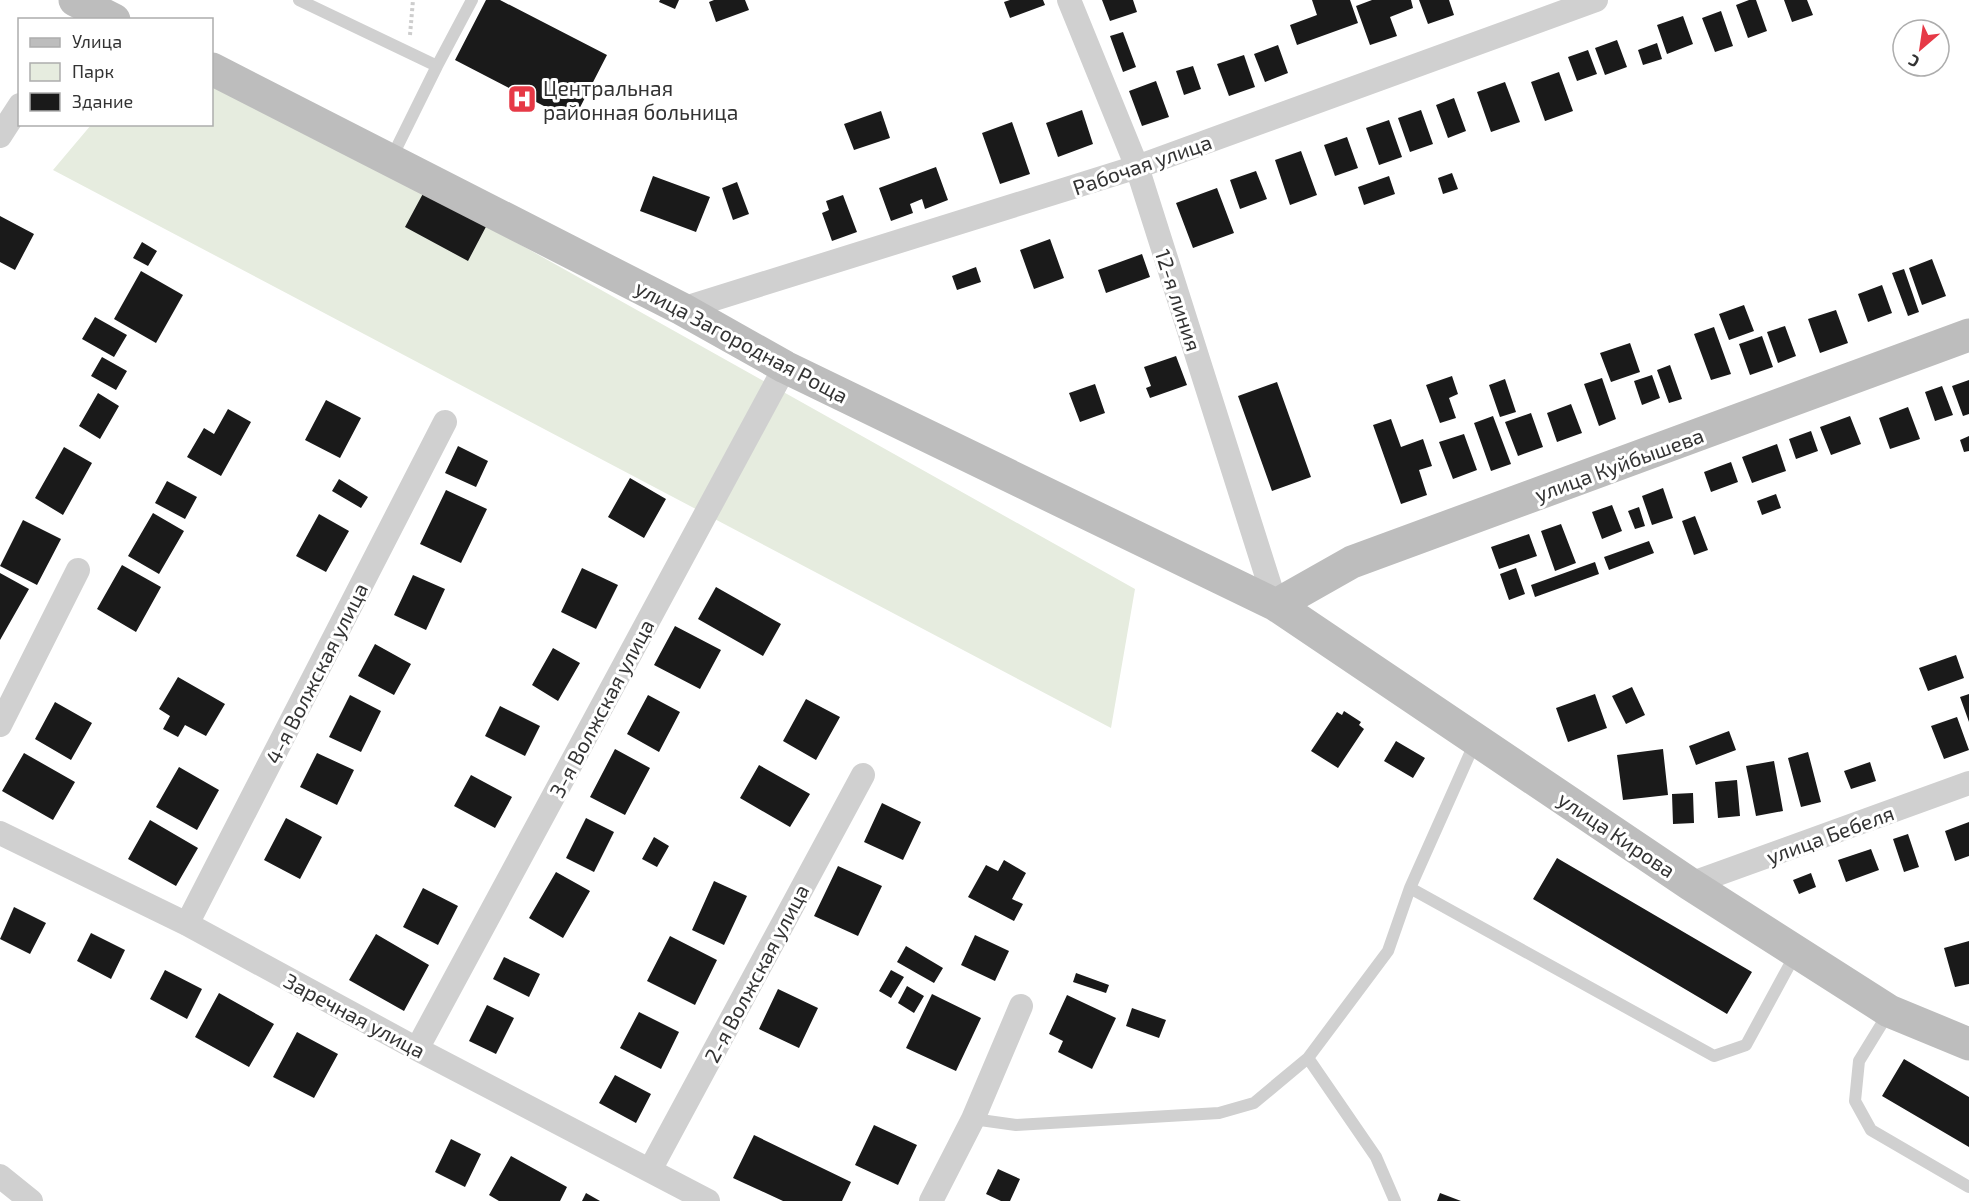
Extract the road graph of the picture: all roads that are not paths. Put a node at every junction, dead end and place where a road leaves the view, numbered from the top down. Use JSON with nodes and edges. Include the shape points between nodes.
{"nodes":[{"id":1,"x":300,"y":0,"type":"edge"},
{"id":2,"x":472,"y":0,"type":"edge"},
{"id":3,"x":1068,"y":0,"type":"edge"},
{"id":4,"x":1596,"y":0,"type":"edge"},
{"id":5,"x":437,"y":66,"type":"junction"},
{"id":6,"x":213,"y":70,"type":"edge"},
{"id":7,"x":18,"y":108,"type":"edge"},
{"id":8,"x":0,"y":136,"type":"edge"},
{"id":9,"x":390,"y":160,"type":"junction"},
{"id":10,"x":1137,"y":167,"type":"junction"},
{"id":11,"x":682,"y":309,"type":"junction"},
{"id":12,"x":1969,"y":335,"type":"edge"},
{"id":13,"x":785,"y":367,"type":"junction"},
{"id":14,"x":445,"y":422,"type":"dead end"},
{"id":15,"x":78,"y":570,"type":"dead end"},
{"id":16,"x":1276,"y":605,"type":"junction"},
{"id":17,"x":0,"y":725,"type":"edge"},
{"id":18,"x":1476,"y":740,"type":"junction"},
{"id":19,"x":863,"y":776,"type":"dead end"},
{"id":20,"x":1969,"y":783,"type":"edge"},
{"id":21,"x":0,"y":833,"type":"edge"},
{"id":22,"x":1690,"y":884,"type":"junction"},
{"id":23,"x":1410,"y":888,"type":"junction"},
{"id":24,"x":187,"y":924,"type":"junction"},
{"id":25,"x":1797,"y":952,"type":"junction"},
{"id":26,"x":1021,"y":1006,"type":"dead end"},
{"id":27,"x":1889,"y":1011,"type":"junction"},
{"id":28,"x":1969,"y":1044,"type":"edge"},
{"id":29,"x":417,"y":1049,"type":"junction"},
{"id":30,"x":1308,"y":1058,"type":"junction"},
{"id":31,"x":973,"y":1119,"type":"junction"},
{"id":32,"x":650,"y":1170,"type":"junction"},
{"id":33,"x":0,"y":1176,"type":"edge"},
{"id":34,"x":1969,"y":1187,"type":"edge"},
{"id":35,"x":32,"y":1201,"type":"edge"},
{"id":36,"x":708,"y":1201,"type":"edge"},
{"id":37,"x":931,"y":1201,"type":"edge"},
{"id":38,"x":1395,"y":1201,"type":"edge"}],
"edges":[{"from":1,"to":5,"type":"lane"},
{"from":2,"to":5,"type":"lane"},
{"from":3,"to":10,"type":"street","name":"12-я линия"},
{"from":4,"to":10,"type":"street","name":"Рабочая улица"},
{"from":5,"to":9,"type":"lane"},
{"from":6,"to":9,"type":"street","name":"улица Загородная Роща"},
{"from":7,"to":8,"type":"street"},
{"from":9,"to":11,"type":"street","name":"улица Загородная Роща"},
{"from":10,"to":11,"type":"street","name":"Рабочая улица"},
{"from":10,"to":16,"type":"street","name":"12-я линия"},
{"from":11,"to":13,"type":"street","name":"улица Загородная Роща"},
{"from":12,"to":16,"type":"street","name":"улица Куйбышева","via":[[1352,561]]},
{"from":13,"to":16,"type":"street","name":"улица Загородная Роща"},
{"from":13,"to":29,"type":"street","name":"3-я Волжская улица"},
{"from":14,"to":24,"type":"street","name":"4-я Волжская улица"},
{"from":15,"to":17,"type":"street"},
{"from":16,"to":18,"type":"street","name":"улица Кирова"},
{"from":18,"to":22,"type":"street","name":"улица Кирова"},
{"from":18,"to":23,"type":"lane"},
{"from":19,"to":32,"type":"street","name":"2-я Волжская улица"},
{"from":20,"to":22,"type":"street","name":"улица Бебеля"},
{"from":21,"to":24,"type":"street","name":"Заречная улица"},
{"from":22,"to":25,"type":"street","name":"улица Кирова"},
{"from":23,"to":25,"type":"lane","via":[[1714,1056],[1746,1045]]},
{"from":23,"to":30,"type":"lane","via":[[1388,951]]},
{"from":24,"to":29,"type":"street","name":"Заречная улица"},
{"from":25,"to":27,"type":"street","name":"улица Кирова"},
{"from":26,"to":31,"type":"street"},
{"from":27,"to":28,"type":"street","name":"улица Кирова"},
{"from":27,"to":34,"type":"lane","via":[[1859,1061],[1855,1101],[1871,1130]]},
{"from":29,"to":32,"type":"street","name":"Заречная улица"},
{"from":30,"to":31,"type":"lane","via":[[1254,1103],[1219,1113],[1016,1125]]},
{"from":30,"to":38,"type":"lane","via":[[1376,1157]]},
{"from":31,"to":37,"type":"street"},
{"from":32,"to":36,"type":"street","name":"Заречная улица"},
{"from":33,"to":35,"type":"street"}]}
